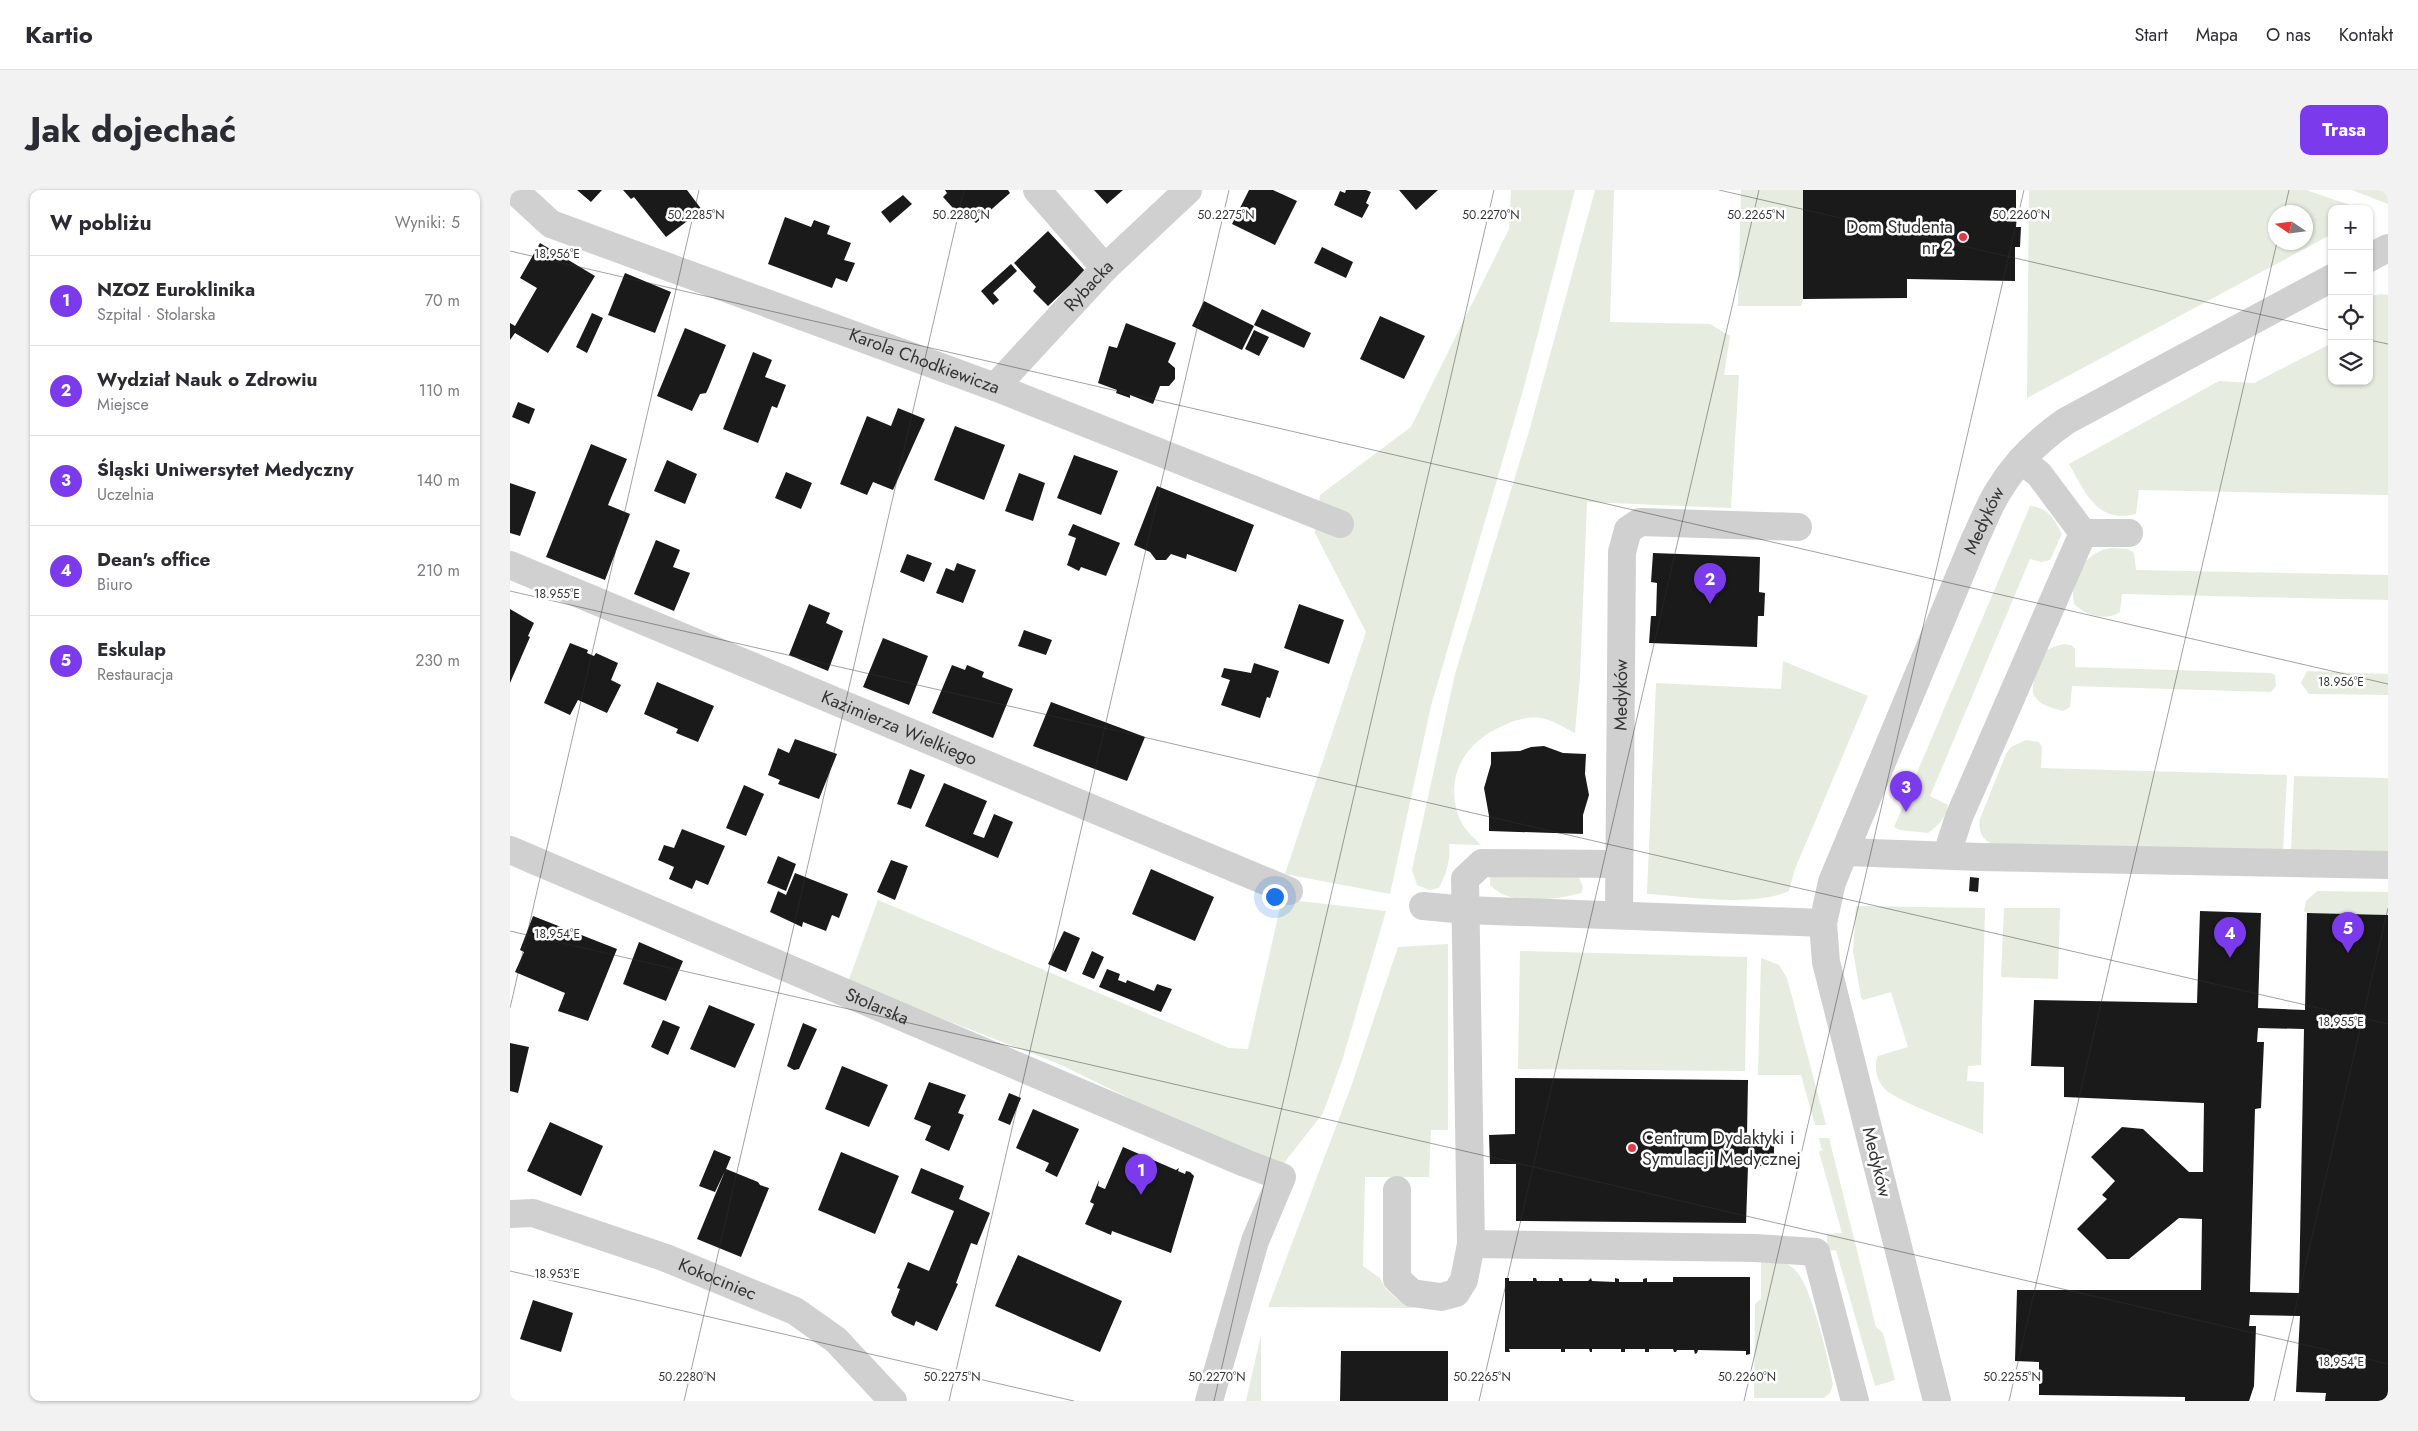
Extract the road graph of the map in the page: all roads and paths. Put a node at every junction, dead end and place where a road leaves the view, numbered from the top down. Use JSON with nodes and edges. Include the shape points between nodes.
{"nodes":[{"id":1,"x":514,"y":190,"type":"edge"},
{"id":2,"x":1037,"y":190,"type":"edge"},
{"id":3,"x":1188,"y":190,"type":"edge"},
{"id":4,"x":2388,"y":248,"type":"edge"},
{"id":5,"x":2373,"y":256,"type":"edge"},
{"id":6,"x":1105,"y":268,"type":"junction"},
{"id":7,"x":2328,"y":280,"type":"edge"},
{"id":8,"x":994,"y":388,"type":"junction"},
{"id":9,"x":2021,"y":460,"type":"junction"},
{"id":10,"x":1340,"y":524,"type":"dead end"},
{"id":11,"x":1798,"y":527,"type":"dead end"},
{"id":12,"x":2083,"y":533,"type":"junction"},
{"id":13,"x":2128,"y":533,"type":"dead end"},
{"id":14,"x":510,"y":565,"type":"edge"},
{"id":15,"x":510,"y":850,"type":"edge"},
{"id":16,"x":1846,"y":852,"type":"junction"},
{"id":17,"x":1947,"y":854,"type":"junction"},
{"id":18,"x":1619,"y":864,"type":"junction"},
{"id":19,"x":2388,"y":865,"type":"edge"},
{"id":20,"x":1289,"y":890,"type":"dead end"},
{"id":21,"x":1423,"y":906,"type":"dead end"},
{"id":22,"x":1466,"y":910,"type":"junction"},
{"id":23,"x":1619,"y":915,"type":"junction"},
{"id":24,"x":1823,"y":922,"type":"junction"},
{"id":25,"x":1397,"y":1190,"type":"dead end"},
{"id":26,"x":510,"y":1214,"type":"edge"},
{"id":27,"x":1471,"y":1244,"type":"junction"},
{"id":28,"x":893,"y":1401,"type":"edge"},
{"id":29,"x":1210,"y":1401,"type":"edge"},
{"id":30,"x":1855,"y":1401,"type":"edge"},
{"id":31,"x":1937,"y":1401,"type":"edge"}],
"edges":[{"from":1,"to":8,"type":"street","name":"Karola Chodkiewicza","via":[[551,224]]},
{"from":2,"to":6,"type":"street"},
{"from":3,"to":6,"type":"street","name":"Rybacka"},
{"from":4,"to":5,"type":"street"},
{"from":6,"to":8,"type":"street","name":"Rybacka"},
{"from":7,"to":9,"type":"street","name":"Medyków","via":[[2066,421],[2042,438]]},
{"from":8,"to":10,"type":"street","name":"Karola Chodkiewicza"},
{"from":9,"to":12,"type":"street","via":[[2039,474]]},
{"from":9,"to":16,"type":"street","name":"Medyków","via":[[1998,490],[1975,539]]},
{"from":11,"to":18,"type":"street","name":"Medyków","via":[[1640,522],[1628,530],[1622,552]]},
{"from":12,"to":13,"type":"street"},
{"from":12,"to":17,"type":"street","via":[[1958,817]]},
{"from":14,"to":20,"type":"street","name":"Kazimierza Wielkiego"},
{"from":15,"to":29,"type":"street","name":"Stolarska","via":[[1282,1177],[1256,1240]]},
{"from":16,"to":17,"type":"street"},
{"from":16,"to":24,"type":"street","name":"Medyków","via":[[1832,882]]},
{"from":17,"to":19,"type":"street"},
{"from":18,"to":22,"type":"street","via":[[1482,863],[1465,879]]},
{"from":18,"to":23,"type":"street","name":"Medyków"},
{"from":21,"to":22,"type":"street"},
{"from":22,"to":23,"type":"street"},
{"from":22,"to":27,"type":"street"},
{"from":23,"to":24,"type":"street"},
{"from":24,"to":31,"type":"street","name":"Medyków","via":[[1826,962]]},
{"from":25,"to":27,"type":"street","via":[[1397,1279],[1412,1293],[1441,1297],[1456,1293],[1464,1280]]},
{"from":26,"to":28,"type":"street","name":"Kokociniec","via":[[533,1214],[666,1258],[795,1311],[836,1340]]},
{"from":27,"to":30,"type":"street","via":[[1816,1252]]}]}
